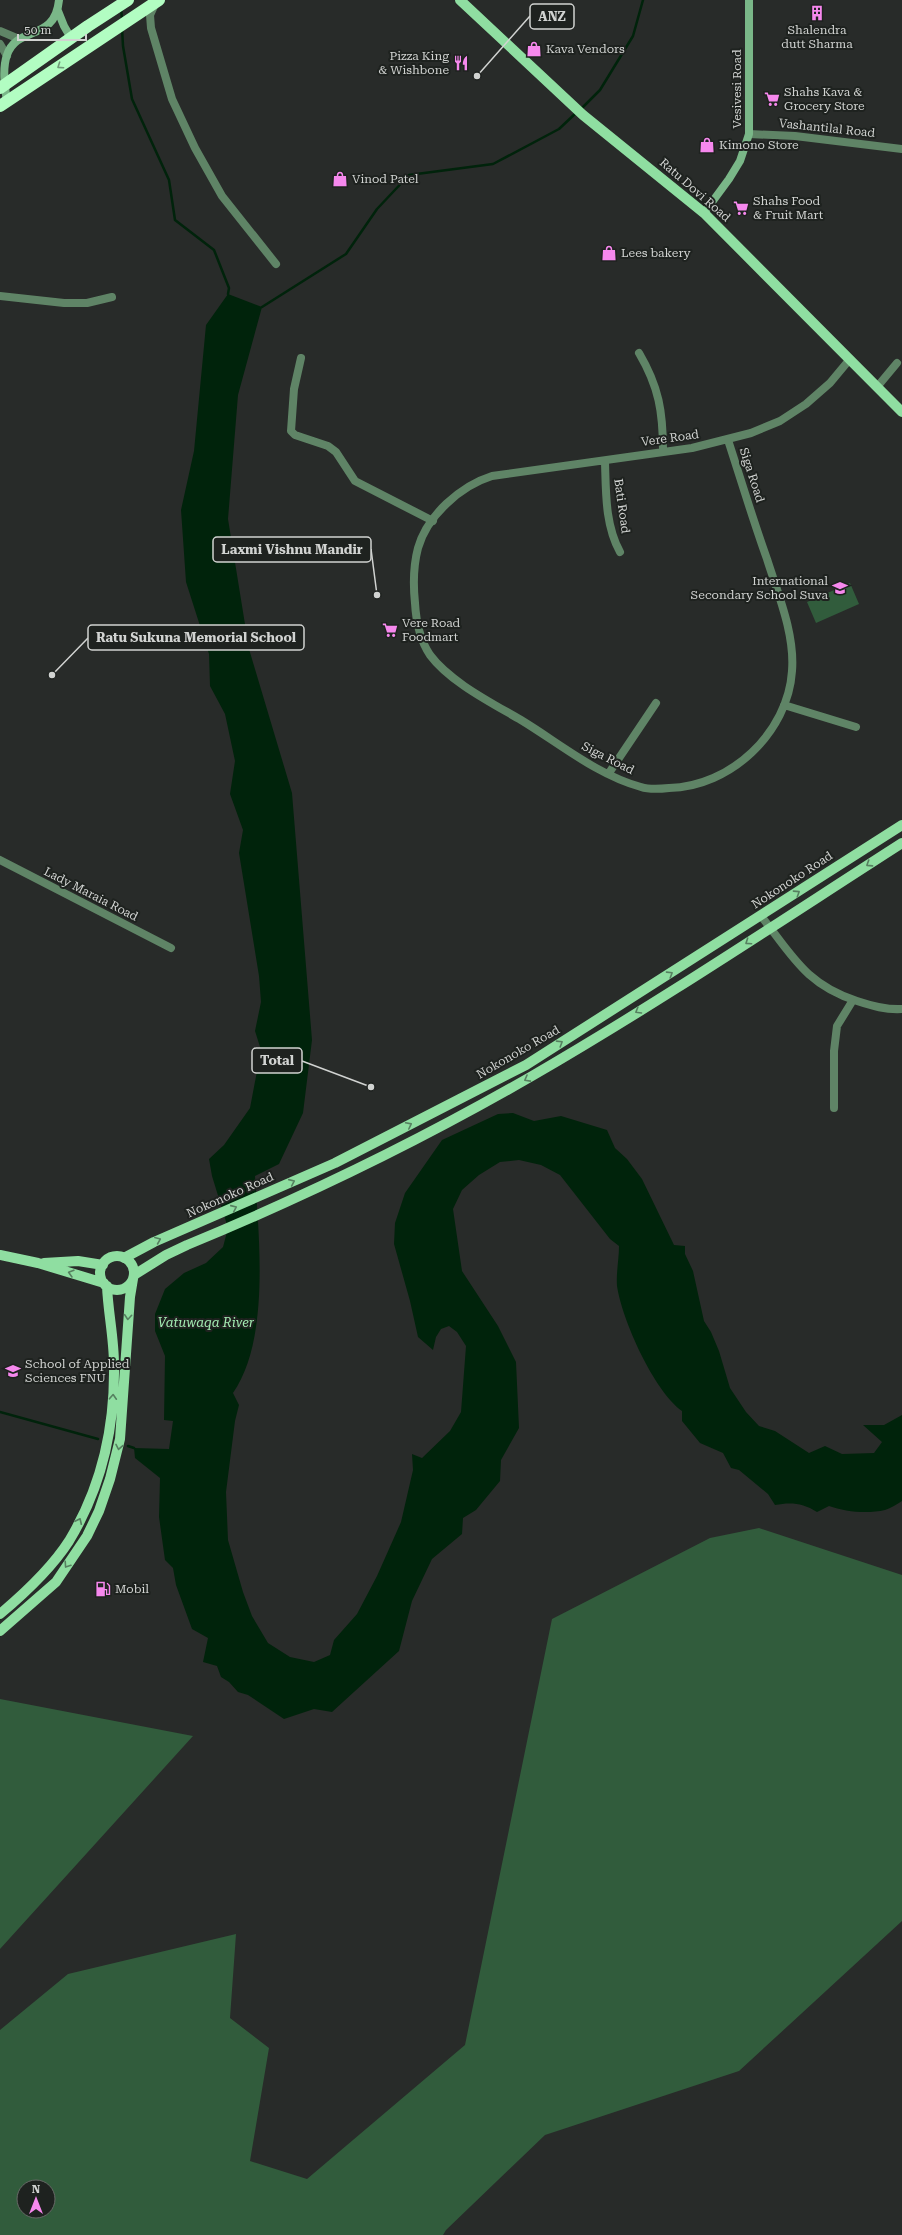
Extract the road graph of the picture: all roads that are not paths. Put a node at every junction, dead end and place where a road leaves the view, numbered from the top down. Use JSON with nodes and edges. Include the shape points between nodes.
{"nodes":[{"id":1,"x":59,"y":0,"type":"edge"},
{"id":2,"x":128,"y":0,"type":"edge"},
{"id":3,"x":460,"y":0,"type":"edge"},
{"id":4,"x":749,"y":0,"type":"edge"},
{"id":5,"x":155,"y":3,"type":"edge"},
{"id":6,"x":58,"y":11,"type":"junction"},
{"id":7,"x":0,"y":31,"type":"edge"},
{"id":8,"x":71,"y":38,"type":"junction"},
{"id":9,"x":19,"y":39,"type":"junction"},
{"id":10,"x":0,"y":44,"type":"edge"},
{"id":11,"x":7,"y":56,"type":"junction"},
{"id":12,"x":2,"y":87,"type":"edge"},
{"id":13,"x":3,"y":104,"type":"edge"},
{"id":14,"x":749,"y":134,"type":"junction"},
{"id":15,"x":902,"y":149,"type":"edge"},
{"id":16,"x":704,"y":213,"type":"junction"},
{"id":17,"x":276,"y":264,"type":"dead end"},
{"id":18,"x":0,"y":296,"type":"edge"},
{"id":19,"x":112,"y":297,"type":"dead end"},
{"id":20,"x":639,"y":353,"type":"dead end"},
{"id":21,"x":301,"y":358,"type":"dead end"},
{"id":22,"x":850,"y":359,"type":"junction"},
{"id":23,"x":896,"y":363,"type":"dead end"},
{"id":24,"x":877,"y":387,"type":"junction"},
{"id":25,"x":902,"y":412,"type":"edge"},
{"id":26,"x":728,"y":440,"type":"junction"},
{"id":27,"x":663,"y":452,"type":"junction"},
{"id":28,"x":605,"y":462,"type":"junction"},
{"id":29,"x":470,"y":486,"type":"joint"},
{"id":30,"x":433,"y":521,"type":"junction"},
{"id":31,"x":620,"y":552,"type":"dead end"},
{"id":32,"x":656,"y":703,"type":"dead end"},
{"id":33,"x":784,"y":705,"type":"junction"},
{"id":34,"x":856,"y":727,"type":"dead end"},
{"id":35,"x":609,"y":773,"type":"junction"},
{"id":36,"x":902,"y":825,"type":"edge"},
{"id":37,"x":902,"y":843,"type":"edge"},
{"id":38,"x":0,"y":860,"type":"edge"},
{"id":39,"x":761,"y":916,"type":"junction"},
{"id":40,"x":770,"y":927,"type":"junction"},
{"id":41,"x":171,"y":948,"type":"dead end"},
{"id":42,"x":853,"y":1000,"type":"junction"},
{"id":43,"x":902,"y":1009,"type":"edge"},
{"id":44,"x":485,"y":1086,"type":"junction"},
{"id":45,"x":492,"y":1098,"type":"junction"},
{"id":46,"x":834,"y":1108,"type":"dead end"},
{"id":47,"x":0,"y":1255,"type":"edge"},
{"id":48,"x":124,"y":1258,"type":"junction"},
{"id":49,"x":38,"y":1263,"type":"junction"},
{"id":50,"x":103,"y":1265,"type":"junction"},
{"id":51,"x":134,"y":1277,"type":"junction"},
{"id":52,"x":105,"y":1285,"type":"junction"},
{"id":53,"x":0,"y":1614,"type":"edge"},
{"id":54,"x":0,"y":1631,"type":"edge"}],
"edges":[{"from":1,"to":6,"type":"street"},
{"from":2,"to":8,"type":"highway"},
{"from":3,"to":16,"type":"main road","name":"Ratu Dovi Road","via":[[583,115]]},
{"from":4,"to":14,"type":"street","name":"Vesivesi Road"},
{"from":5,"to":13,"type":"highway","one_way":true},
{"from":5,"to":17,"type":"street","via":[[150,15],[151,28],[172,99],[195,148],[222,196]]},
{"from":6,"to":8,"type":"street"},
{"from":6,"to":9,"type":"street","via":[[50,24],[42,30]]},
{"from":7,"to":9,"type":"street"},
{"from":8,"to":12,"type":"highway"},
{"from":9,"to":11,"type":"street"},
{"from":10,"to":11,"type":"street"},
{"from":11,"to":12,"type":"street"},
{"from":12,"to":13,"type":"street"},
{"from":14,"to":15,"type":"street","name":"Vashantilal Road","via":[[795,136]]},
{"from":14,"to":16,"type":"street","name":"Vesivesi Road","via":[[740,161]]},
{"from":16,"to":22,"type":"main road","name":"Ratu Dovi Road"},
{"from":18,"to":19,"type":"street","via":[[64,303],[87,303]]},
{"from":20,"to":27,"type":"street","via":[[658,392]]},
{"from":21,"to":30,"type":"street","via":[[294,388],[290,431],[328,446],[336,452],[355,481]]},
{"from":22,"to":24,"type":"main road","name":"Ratu Dovi Road"},
{"from":22,"to":26,"type":"street","name":"Vere Road","via":[[830,383],[806,404],[780,421]]},
{"from":23,"to":24,"type":"street"},
{"from":24,"to":25,"type":"main road","name":"Ratu Dovi Road"},
{"from":26,"to":27,"type":"street","name":"Vere Road"},
{"from":26,"to":33,"type":"street","name":"Siga Road","via":[[779,598],[791,645],[792,673]]},
{"from":27,"to":28,"type":"street","name":"Vere Road"},
{"from":28,"to":29,"type":"street","name":"Vere Road","via":[[492,476]]},
{"from":28,"to":31,"type":"street","name":"Bati Road","via":[[610,523]]},
{"from":29,"to":30,"type":"street","name":"Siga Road","via":[[454,498]]},
{"from":30,"to":35,"type":"street","name":"Siga Road","via":[[419,546],[414,564],[413,585],[418,628],[430,655],[455,679],[576,756]]},
{"from":32,"to":35,"type":"street"},
{"from":33,"to":34,"type":"street"},
{"from":33,"to":35,"type":"street","name":"Siga Road","via":[[761,744],[749,756],[717,778],[679,788],[644,788],[623,782]]},
{"from":39,"to":36,"type":"main road","name":"Nokonoko Road","one_way":true},
{"from":37,"to":40,"type":"main road","one_way":true},
{"from":38,"to":41,"type":"street","name":"Lady Maraia Road"},
{"from":39,"to":40,"type":"street"},
{"from":44,"to":39,"type":"main road","name":"Nokonoko Road","one_way":true,"via":[[526,1065]]},
{"from":40,"to":42,"type":"street","via":[[811,978]]},
{"from":40,"to":45,"type":"main road","one_way":true,"via":[[704,971]]},
{"from":42,"to":43,"type":"street","via":[[889,1010]]},
{"from":42,"to":46,"type":"street","via":[[837,1026],[834,1051]]},
{"from":44,"to":45,"type":"main road"},
{"from":48,"to":44,"type":"main road","name":"Nokonoko Road","one_way":true,"via":[[154,1242],[335,1163]]},
{"from":45,"to":51,"type":"main road","via":[[344,1177],[166,1255]]},
{"from":47,"to":49,"type":"main road"},
{"from":48,"to":50,"type":"main road","via":[[114,1257]]},
{"from":48,"to":51,"type":"main road","via":[[132,1265]]},
{"from":49,"to":50,"type":"main road","via":[[78,1261]]},
{"from":52,"to":49,"type":"main road","one_way":true},
{"from":50,"to":52,"type":"main road","via":[[101,1274]]},
{"from":51,"to":52,"type":"main road","via":[[127,1287],[122,1289],[112,1289]]},
{"from":51,"to":54,"type":"main road","one_way":true,"via":[[130,1297],[120,1439],[116,1460],[99,1511],[87,1536],[56,1582]]},
{"from":53,"to":52,"type":"main road","one_way":true,"via":[[28,1590],[68,1542],[94,1487],[105,1456],[111,1425],[114,1364]]}]}
